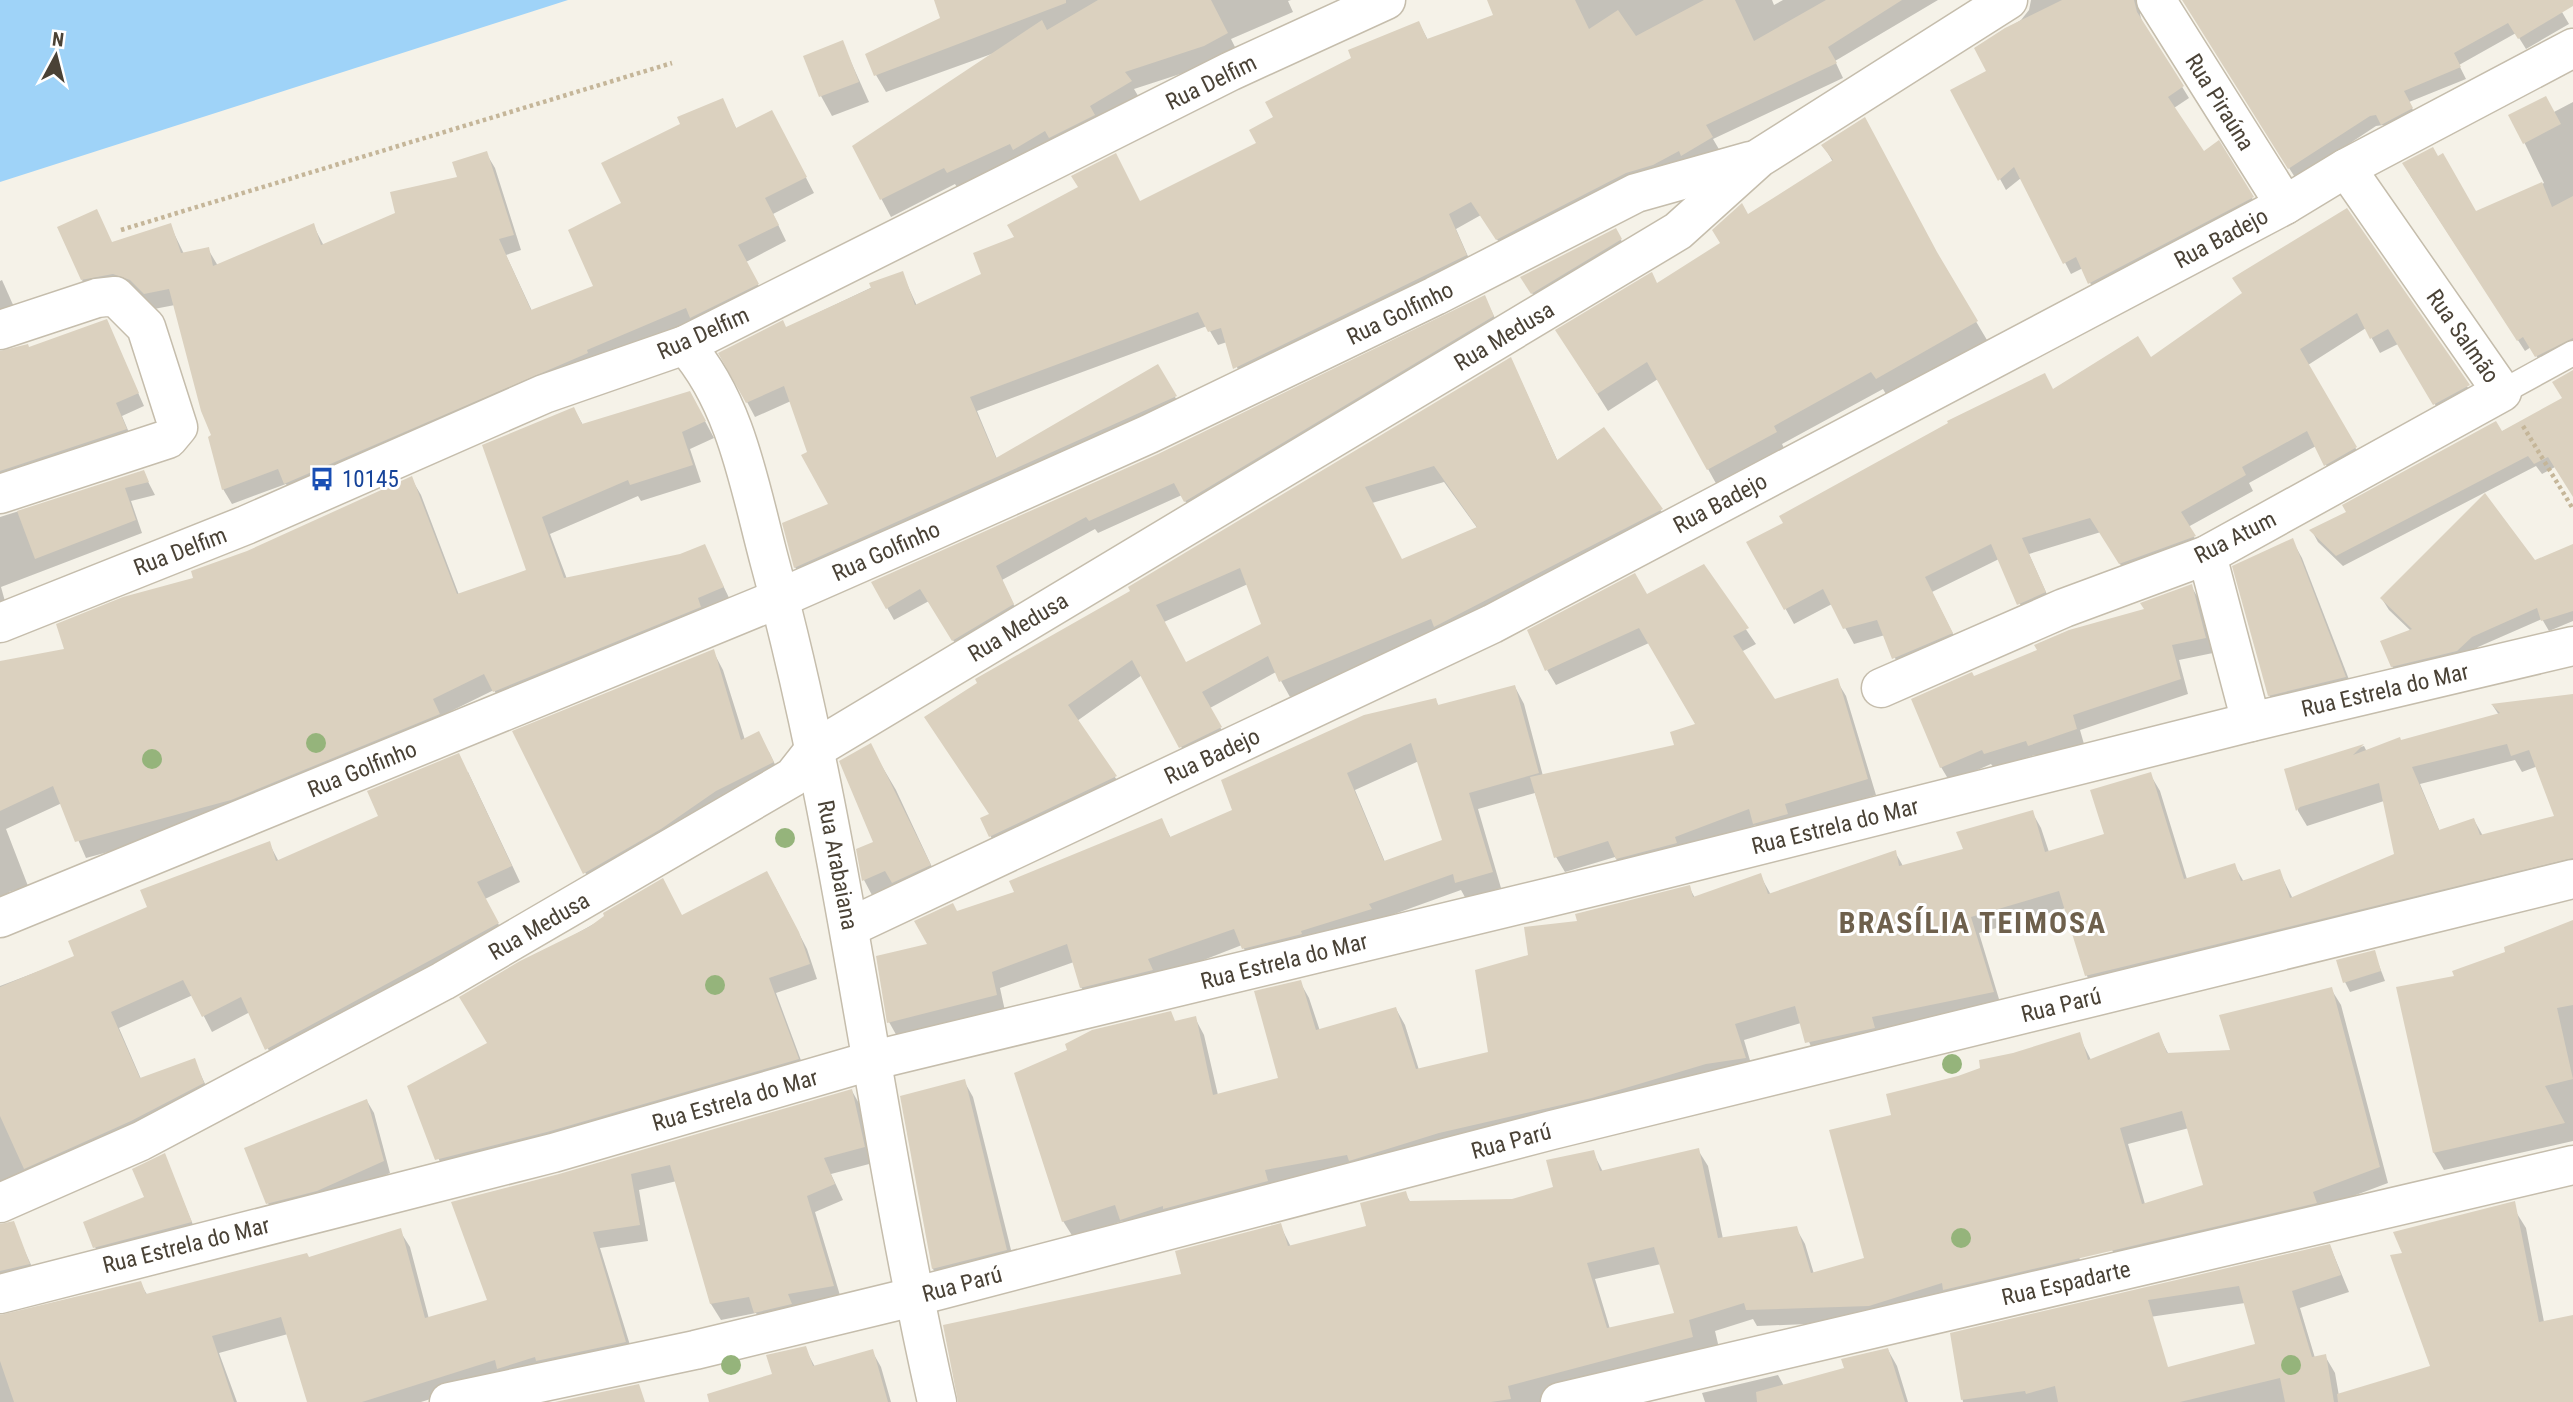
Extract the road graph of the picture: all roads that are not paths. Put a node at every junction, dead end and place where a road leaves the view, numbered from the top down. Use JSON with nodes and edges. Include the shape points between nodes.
{"nodes":[{"id":1,"x":1387,"y":0,"type":"edge"},
{"id":2,"x":2008,"y":0,"type":"edge"},
{"id":3,"x":2156,"y":0,"type":"edge"},
{"id":4,"x":2573,"y":48,"type":"edge"},
{"id":5,"x":1759,"y":158,"type":"junction"},
{"id":6,"x":2346,"y":168,"type":"junction"},
{"id":7,"x":2285,"y":205,"type":"junction"},
{"id":8,"x":0,"y":330,"type":"edge"},
{"id":9,"x":685,"y":345,"type":"junction"},
{"id":10,"x":2573,"y":354,"type":"edge"},
{"id":11,"x":2502,"y":392,"type":"junction"},
{"id":12,"x":0,"y":494,"type":"edge"},
{"id":13,"x":2207,"y":555,"type":"junction"},
{"id":14,"x":780,"y":598,"type":"junction"},
{"id":15,"x":0,"y":622,"type":"edge"},
{"id":16,"x":2573,"y":646,"type":"edge"},
{"id":17,"x":1881,"y":688,"type":"dead end"},
{"id":18,"x":2251,"y":722,"type":"junction"},
{"id":19,"x":814,"y":749,"type":"junction"},
{"id":20,"x":2573,"y":880,"type":"edge"},
{"id":21,"x":0,"y":918,"type":"edge"},
{"id":22,"x":850,"y":928,"type":"junction"},
{"id":23,"x":870,"y":1061,"type":"junction"},
{"id":24,"x":2573,"y":1165,"type":"edge"},
{"id":25,"x":0,"y":1203,"type":"edge"},
{"id":26,"x":0,"y":1294,"type":"edge"},
{"id":27,"x":913,"y":1297,"type":"junction"},
{"id":28,"x":449,"y":1402,"type":"edge"},
{"id":29,"x":937,"y":1402,"type":"edge"},
{"id":30,"x":1560,"y":1402,"type":"edge"}],
"edges":[{"from":1,"to":9,"type":"street","name":"Rua Delfim","via":[[1231,71]]},
{"from":2,"to":5,"type":"street","name":"Rua Medusa"},
{"from":3,"to":7,"type":"street","name":"Rua Piraúna"},
{"from":4,"to":6,"type":"street","name":"Rua Badejo"},
{"from":5,"to":14,"type":"street","name":"Rua Golfinho","via":[[1636,193],[1435,296],[1149,433]]},
{"from":5,"to":19,"type":"street","name":"Rua Medusa","via":[[1678,232]]},
{"from":6,"to":7,"type":"street","name":"Rua Badejo"},
{"from":6,"to":11,"type":"street","name":"Rua Salmão"},
{"from":7,"to":22,"type":"street","name":"Rua Badejo","via":[[1492,624]]},
{"from":8,"to":12,"type":"street","via":[[115,296],[146,327],[178,426],[168,439]]},
{"from":9,"to":14,"type":"street","name":"Rua Arabaiana","via":[[712,382],[737,438]]},
{"from":9,"to":15,"type":"street","name":"Rua Delfim","via":[[544,394],[247,526]]},
{"from":10,"to":11,"type":"lane","name":"Rua Atum"},
{"from":11,"to":13,"type":"street","name":"Rua Atum"},
{"from":13,"to":17,"type":"street","name":"Rua Atum","via":[[2064,608]]},
{"from":13,"to":18,"type":"street"},
{"from":14,"to":19,"type":"street","name":"Rua Arabaiana"},
{"from":14,"to":21,"type":"street","name":"Rua Golfinho"},
{"from":16,"to":18,"type":"street","name":"Rua Estrela do Mar"},
{"from":18,"to":23,"type":"street","name":"Rua Estrela do Mar"},
{"from":19,"to":22,"type":"street","name":"Rua Arabaiana"},
{"from":19,"to":25,"type":"street","name":"Rua Medusa","via":[[793,777],[443,982],[141,1141]]},
{"from":20,"to":27,"type":"street","name":"Rua Parú","via":[[1538,1134]]},
{"from":22,"to":23,"type":"street","name":"Rua Arabaiana"},
{"from":23,"to":26,"type":"street","name":"Rua Estrela do Mar","via":[[553,1153]]},
{"from":23,"to":27,"type":"street","name":"Rua Arabaiana"},
{"from":24,"to":30,"type":"street","name":"Rua Espadarte"},
{"from":27,"to":28,"type":"street","name":"Rua Parú","via":[[695,1350]]},
{"from":27,"to":29,"type":"street","name":"Rua Arabaiana"}]}
